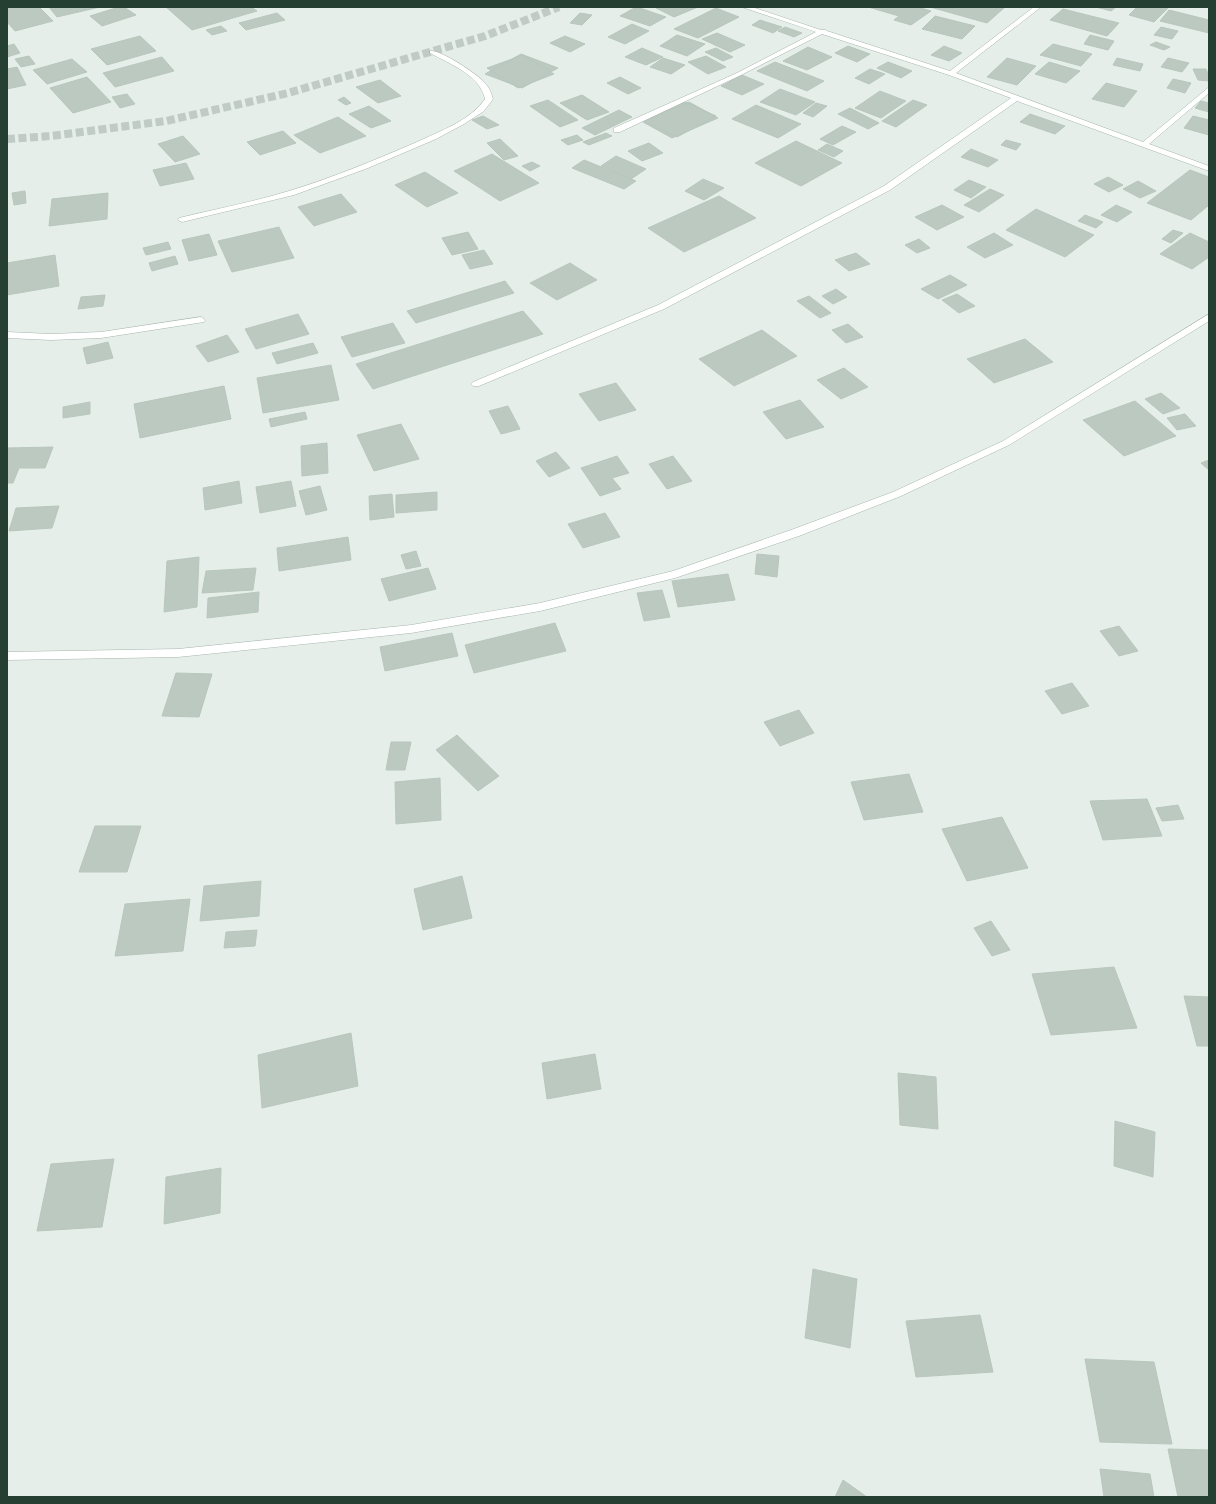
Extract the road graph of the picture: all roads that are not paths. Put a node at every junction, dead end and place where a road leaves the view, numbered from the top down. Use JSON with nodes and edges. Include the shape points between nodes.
{"nodes":[{"id":1,"x":745,"y":7,"type":"edge"},
{"id":2,"x":1038,"y":7,"type":"edge"},
{"id":3,"x":824,"y":31,"type":"junction"},
{"id":4,"x":432,"y":52,"type":"dead end"},
{"id":5,"x":951,"y":74,"type":"junction"},
{"id":6,"x":1209,"y":90,"type":"edge"},
{"id":7,"x":1016,"y":98,"type":"junction"},
{"id":8,"x":617,"y":130,"type":"dead end"},
{"id":9,"x":1144,"y":145,"type":"junction"},
{"id":10,"x":1209,"y":169,"type":"edge"},
{"id":11,"x":182,"y":220,"type":"dead end"},
{"id":12,"x":1209,"y":318,"type":"edge"},
{"id":13,"x":201,"y":320,"type":"dead end"},
{"id":14,"x":7,"y":335,"type":"edge"},
{"id":15,"x":476,"y":384,"type":"dead end"},
{"id":16,"x":7,"y":656,"type":"edge"}],
"edges":[{"from":1,"to":3,"type":"street"},
{"from":2,"to":5,"type":"street"},
{"from":3,"to":5,"type":"street"},
{"from":3,"to":8,"type":"street","via":[[739,74]]},
{"from":4,"to":11,"type":"street","via":[[480,81],[487,91],[487,105],[463,123],[381,160],[292,192]]},
{"from":5,"to":7,"type":"street"},
{"from":6,"to":9,"type":"street"},
{"from":7,"to":9,"type":"street"},
{"from":7,"to":15,"type":"street","via":[[887,188],[661,307]]},
{"from":9,"to":10,"type":"street"},
{"from":12,"to":16,"type":"street","via":[[1006,443],[897,494],[795,533],[675,574],[540,607],[411,629],[178,653]]},
{"from":13,"to":14,"type":"street","via":[[101,334],[51,337]]}]}
